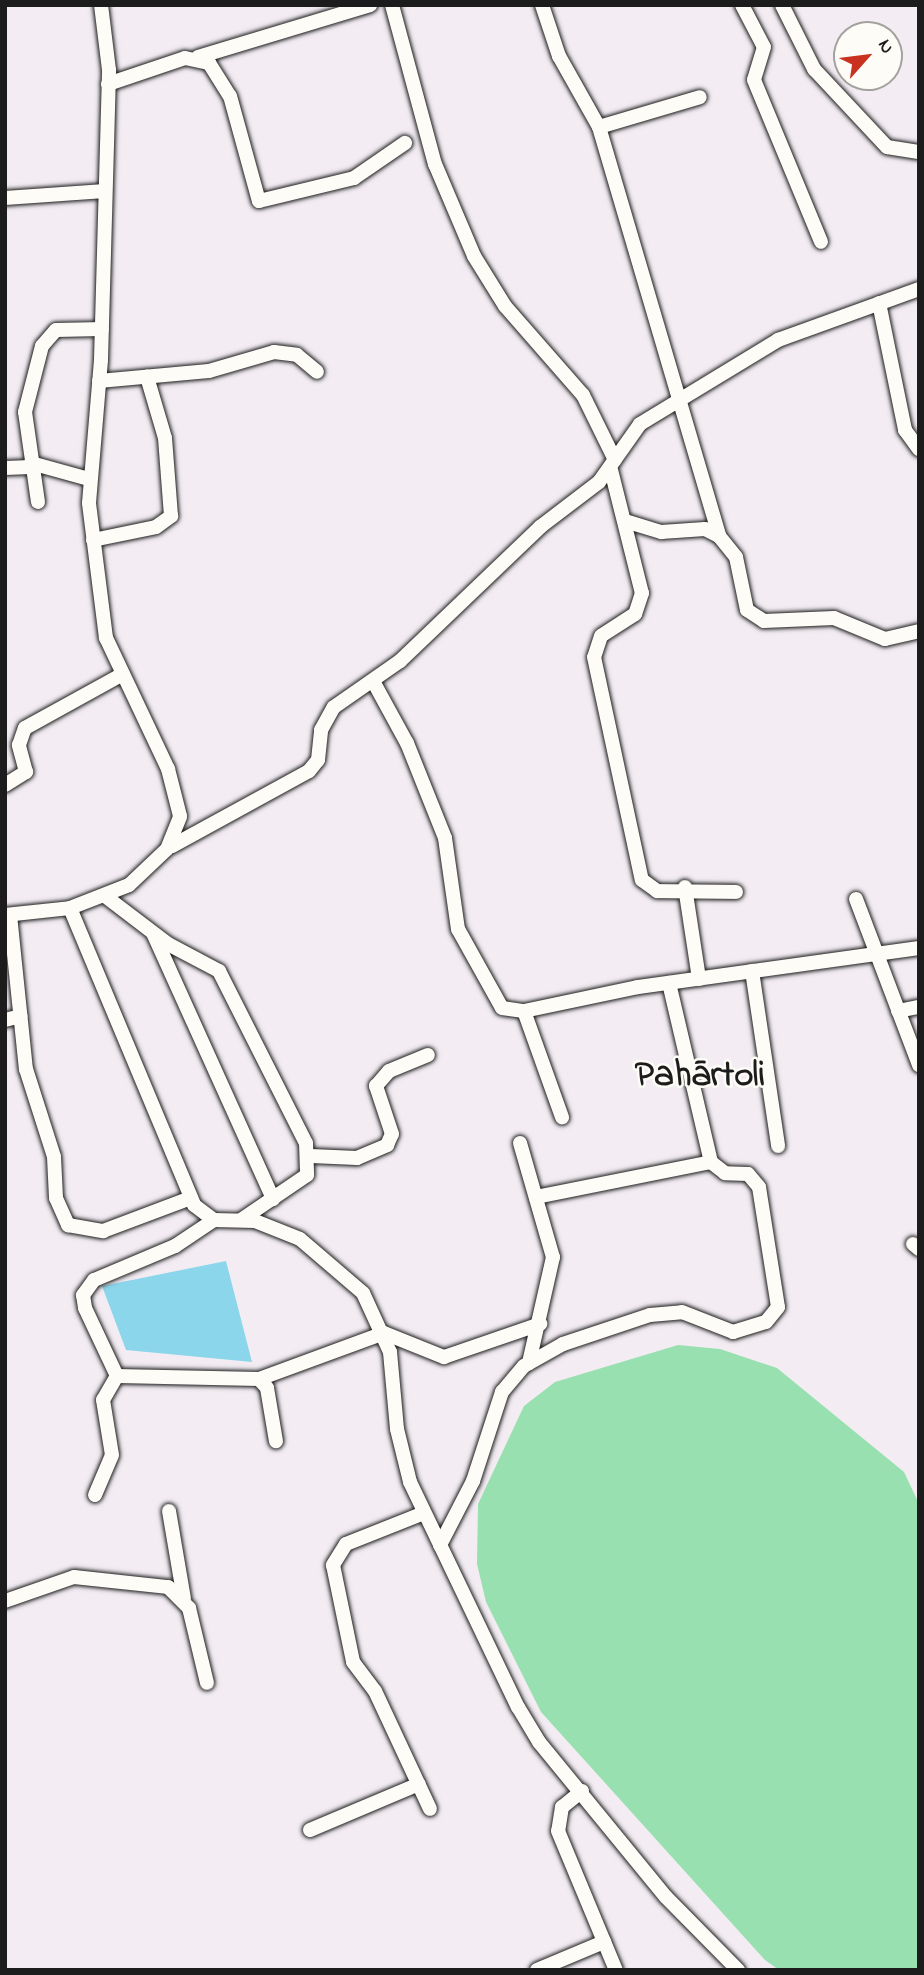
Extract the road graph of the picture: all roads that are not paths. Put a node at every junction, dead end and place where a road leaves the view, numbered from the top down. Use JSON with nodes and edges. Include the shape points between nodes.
{"nodes":[{"id":1,"x":101,"y":5,"type":"edge"},
{"id":2,"x":370,"y":5,"type":"edge"},
{"id":3,"x":392,"y":5,"type":"edge"},
{"id":4,"x":542,"y":5,"type":"edge"},
{"id":5,"x":742,"y":5,"type":"edge"},
{"id":6,"x":782,"y":5,"type":"edge"},
{"id":7,"x":198,"y":57,"type":"junction"},
{"id":8,"x":108,"y":84,"type":"junction"},
{"id":9,"x":700,"y":97,"type":"dead end"},
{"id":10,"x":599,"y":127,"type":"junction"},
{"id":11,"x":405,"y":143,"type":"dead end"},
{"id":12,"x":919,"y":152,"type":"edge"},
{"id":13,"x":106,"y":191,"type":"junction"},
{"id":14,"x":5,"y":198,"type":"edge"},
{"id":15,"x":821,"y":242,"type":"dead end"},
{"id":16,"x":919,"y":289,"type":"edge"},
{"id":17,"x":879,"y":303,"type":"junction"},
{"id":18,"x":102,"y":329,"type":"junction"},
{"id":19,"x":317,"y":372,"type":"dead end"},
{"id":20,"x":147,"y":377,"type":"junction"},
{"id":21,"x":99,"y":381,"type":"junction"},
{"id":22,"x":680,"y":396,"type":"junction"},
{"id":23,"x":919,"y":449,"type":"edge"},
{"id":24,"x":31,"y":465,"type":"junction"},
{"id":25,"x":613,"y":465,"type":"junction"},
{"id":26,"x":5,"y":468,"type":"edge"},
{"id":27,"x":89,"y":479,"type":"junction"},
{"id":28,"x":38,"y":502,"type":"dead end"},
{"id":29,"x":625,"y":522,"type":"junction"},
{"id":30,"x":719,"y":536,"type":"junction"},
{"id":31,"x":93,"y":540,"type":"junction"},
{"id":32,"x":919,"y":631,"type":"edge"},
{"id":33,"x":121,"y":675,"type":"junction"},
{"id":34,"x":373,"y":681,"type":"junction"},
{"id":35,"x":5,"y":785,"type":"edge"},
{"id":36,"x":167,"y":849,"type":"junction"},
{"id":37,"x":685,"y":887,"type":"junction"},
{"id":38,"x":736,"y":892,"type":"dead end"},
{"id":39,"x":105,"y":896,"type":"junction"},
{"id":40,"x":856,"y":899,"type":"dead end"},
{"id":41,"x":70,"y":908,"type":"junction"},
{"id":42,"x":7,"y":915,"type":"edge"},
{"id":43,"x":153,"y":932,"type":"junction"},
{"id":44,"x":919,"y":948,"type":"edge"},
{"id":45,"x":876,"y":954,"type":"junction"},
{"id":46,"x":752,"y":971,"type":"junction"},
{"id":47,"x":699,"y":979,"type":"junction"},
{"id":48,"x":669,"y":983,"type":"junction"},
{"id":49,"x":919,"y":1007,"type":"edge"},
{"id":50,"x":524,"y":1011,"type":"junction"},
{"id":51,"x":898,"y":1011,"type":"junction"},
{"id":52,"x":21,"y":1016,"type":"junction"},
{"id":53,"x":5,"y":1020,"type":"edge"},
{"id":54,"x":428,"y":1055,"type":"dead end"},
{"id":55,"x":919,"y":1065,"type":"edge"},
{"id":56,"x":562,"y":1116,"type":"dead end"},
{"id":57,"x":520,"y":1143,"type":"dead end"},
{"id":58,"x":778,"y":1146,"type":"dead end"},
{"id":59,"x":311,"y":1156,"type":"junction"},
{"id":60,"x":711,"y":1162,"type":"junction"},
{"id":61,"x":536,"y":1197,"type":"junction"},
{"id":62,"x":191,"y":1198,"type":"junction"},
{"id":63,"x":273,"y":1199,"type":"junction"},
{"id":64,"x":214,"y":1220,"type":"junction"},
{"id":65,"x":240,"y":1220,"type":"junction"},
{"id":66,"x":540,"y":1325,"type":"junction"},
{"id":67,"x":384,"y":1333,"type":"junction"},
{"id":68,"x":529,"y":1363,"type":"junction"},
{"id":69,"x":117,"y":1376,"type":"junction"},
{"id":70,"x":259,"y":1379,"type":"junction"},
{"id":71,"x":276,"y":1441,"type":"dead end"},
{"id":72,"x":94,"y":1495,"type":"dead end"},
{"id":73,"x":169,"y":1511,"type":"dead end"},
{"id":74,"x":424,"y":1513,"type":"junction"},
{"id":75,"x":440,"y":1545,"type":"junction"},
{"id":76,"x":184,"y":1599,"type":"junction"},
{"id":77,"x":5,"y":1601,"type":"edge"},
{"id":78,"x":207,"y":1683,"type":"dead end"},
{"id":79,"x":419,"y":1784,"type":"junction"},
{"id":80,"x":582,"y":1791,"type":"junction"},
{"id":81,"x":430,"y":1809,"type":"dead end"},
{"id":82,"x":310,"y":1830,"type":"dead end"},
{"id":83,"x":604,"y":1942,"type":"junction"},
{"id":84,"x":537,"y":1970,"type":"edge"},
{"id":85,"x":616,"y":1970,"type":"edge"},
{"id":86,"x":738,"y":1970,"type":"edge"}],
"edges":[{"from":1,"to":8,"type":"street"},
{"from":2,"to":7,"type":"street"},
{"from":3,"to":25,"type":"street","via":[[435,164],[474,256],[505,306],[583,395]]},
{"from":4,"to":10,"type":"street","via":[[559,56]]},
{"from":5,"to":15,"type":"street","via":[[764,47],[754,80]]},
{"from":6,"to":12,"type":"street","via":[[814,69],[887,147]]},
{"from":7,"to":8,"type":"street"},
{"from":7,"to":11,"type":"street","via":[[222,77],[259,201],[354,178]]},
{"from":8,"to":13,"type":"street"},
{"from":9,"to":10,"type":"street"},
{"from":10,"to":22,"type":"street"},
{"from":13,"to":14,"type":"street"},
{"from":13,"to":18,"type":"street"},
{"from":16,"to":17,"type":"street"},
{"from":17,"to":22,"type":"street","via":[[778,340]]},
{"from":17,"to":23,"type":"street","via":[[905,430]]},
{"from":18,"to":21,"type":"street"},
{"from":18,"to":24,"type":"street","via":[[55,330],[42,346],[25,412]]},
{"from":19,"to":20,"type":"street","via":[[286,351],[209,372]]},
{"from":20,"to":21,"type":"street"},
{"from":20,"to":31,"type":"street","via":[[165,438],[171,516],[156,527]]},
{"from":21,"to":27,"type":"street"},
{"from":22,"to":25,"type":"street","via":[[625,438]]},
{"from":22,"to":30,"type":"street"},
{"from":24,"to":26,"type":"street"},
{"from":24,"to":27,"type":"street"},
{"from":24,"to":28,"type":"street"},
{"from":25,"to":29,"type":"street"},
{"from":25,"to":34,"type":"street"},
{"from":27,"to":31,"type":"street"},
{"from":29,"to":30,"type":"street","via":[[661,532],[705,529]]},
{"from":29,"to":37,"type":"street","via":[[642,593],[635,614],[595,646],[596,673],[642,880],[657,891]]},
{"from":30,"to":32,"type":"street","via":[[736,556],[741,598],[754,617],[834,618],[885,639]]},
{"from":31,"to":33,"type":"street","via":[[104,629]]},
{"from":33,"to":35,"type":"street","via":[[25,728],[19,745],[26,772]]},
{"from":33,"to":36,"type":"street","via":[[177,794],[177,835]]},
{"from":34,"to":36,"type":"street","via":[[325,717],[318,760],[309,771]]},
{"from":34,"to":50,"type":"street","via":[[407,743],[445,838],[458,929],[502,1008]]},
{"from":36,"to":39,"type":"street","via":[[129,885]]},
{"from":37,"to":38,"type":"street"},
{"from":37,"to":47,"type":"street"},
{"from":39,"to":41,"type":"street"},
{"from":39,"to":43,"type":"street"},
{"from":40,"to":45,"type":"street"},
{"from":41,"to":42,"type":"street"},
{"from":41,"to":62,"type":"street"},
{"from":42,"to":52,"type":"street"},
{"from":43,"to":59,"type":"street","via":[[210,964],[226,981]]},
{"from":43,"to":63,"type":"street"},
{"from":44,"to":45,"type":"street"},
{"from":45,"to":46,"type":"street"},
{"from":45,"to":51,"type":"street"},
{"from":46,"to":47,"type":"street"},
{"from":46,"to":58,"type":"street"},
{"from":47,"to":48,"type":"street"},
{"from":48,"to":50,"type":"street"},
{"from":48,"to":60,"type":"street"},
{"from":49,"to":51,"type":"street"},
{"from":50,"to":56,"type":"street"},
{"from":51,"to":55,"type":"street"},
{"from":52,"to":53,"type":"street"},
{"from":52,"to":62,"type":"street","via":[[26,1069],[54,1157],[56,1198],[68,1225],[103,1231]]},
{"from":54,"to":59,"type":"street","via":[[389,1071],[376,1086],[391,1134],[387,1145],[357,1158]]},
{"from":57,"to":61,"type":"street"},
{"from":59,"to":63,"type":"street","via":[[307,1175]]},
{"from":60,"to":61,"type":"street"},
{"from":60,"to":68,"type":"street","via":[[725,1173],[748,1174],[759,1187],[779,1298],[774,1315],[724,1332],[695,1316],[666,1311],[563,1344]]},
{"from":61,"to":66,"type":"street","via":[[553,1257]]},
{"from":62,"to":64,"type":"street"},
{"from":63,"to":65,"type":"street"},
{"from":64,"to":65,"type":"street"},
{"from":64,"to":69,"type":"street","via":[[87,1286],[85,1308]]},
{"from":65,"to":67,"type":"street","via":[[300,1239],[351,1278]]},
{"from":66,"to":67,"type":"street","via":[[444,1357]]},
{"from":66,"to":68,"type":"street"},
{"from":67,"to":70,"type":"street"},
{"from":67,"to":74,"type":"street","via":[[403,1456]]},
{"from":68,"to":75,"type":"street","via":[[502,1392],[470,1489]]},
{"from":69,"to":70,"type":"street"},
{"from":69,"to":72,"type":"street","via":[[103,1400],[112,1455]]},
{"from":70,"to":71,"type":"street","via":[[267,1388]]},
{"from":73,"to":76,"type":"street"},
{"from":74,"to":75,"type":"street"},
{"from":74,"to":79,"type":"street","via":[[346,1544],[333,1565],[348,1648]]},
{"from":75,"to":80,"type":"street","via":[[518,1707]]},
{"from":76,"to":77,"type":"street","via":[[168,1587],[74,1577]]},
{"from":76,"to":78,"type":"street"},
{"from":79,"to":81,"type":"street"},
{"from":79,"to":82,"type":"street"},
{"from":80,"to":83,"type":"street","via":[[562,1807],[558,1831]]},
{"from":80,"to":86,"type":"street","via":[[666,1897]]},
{"from":83,"to":84,"type":"street"},
{"from":83,"to":85,"type":"street"}]}
